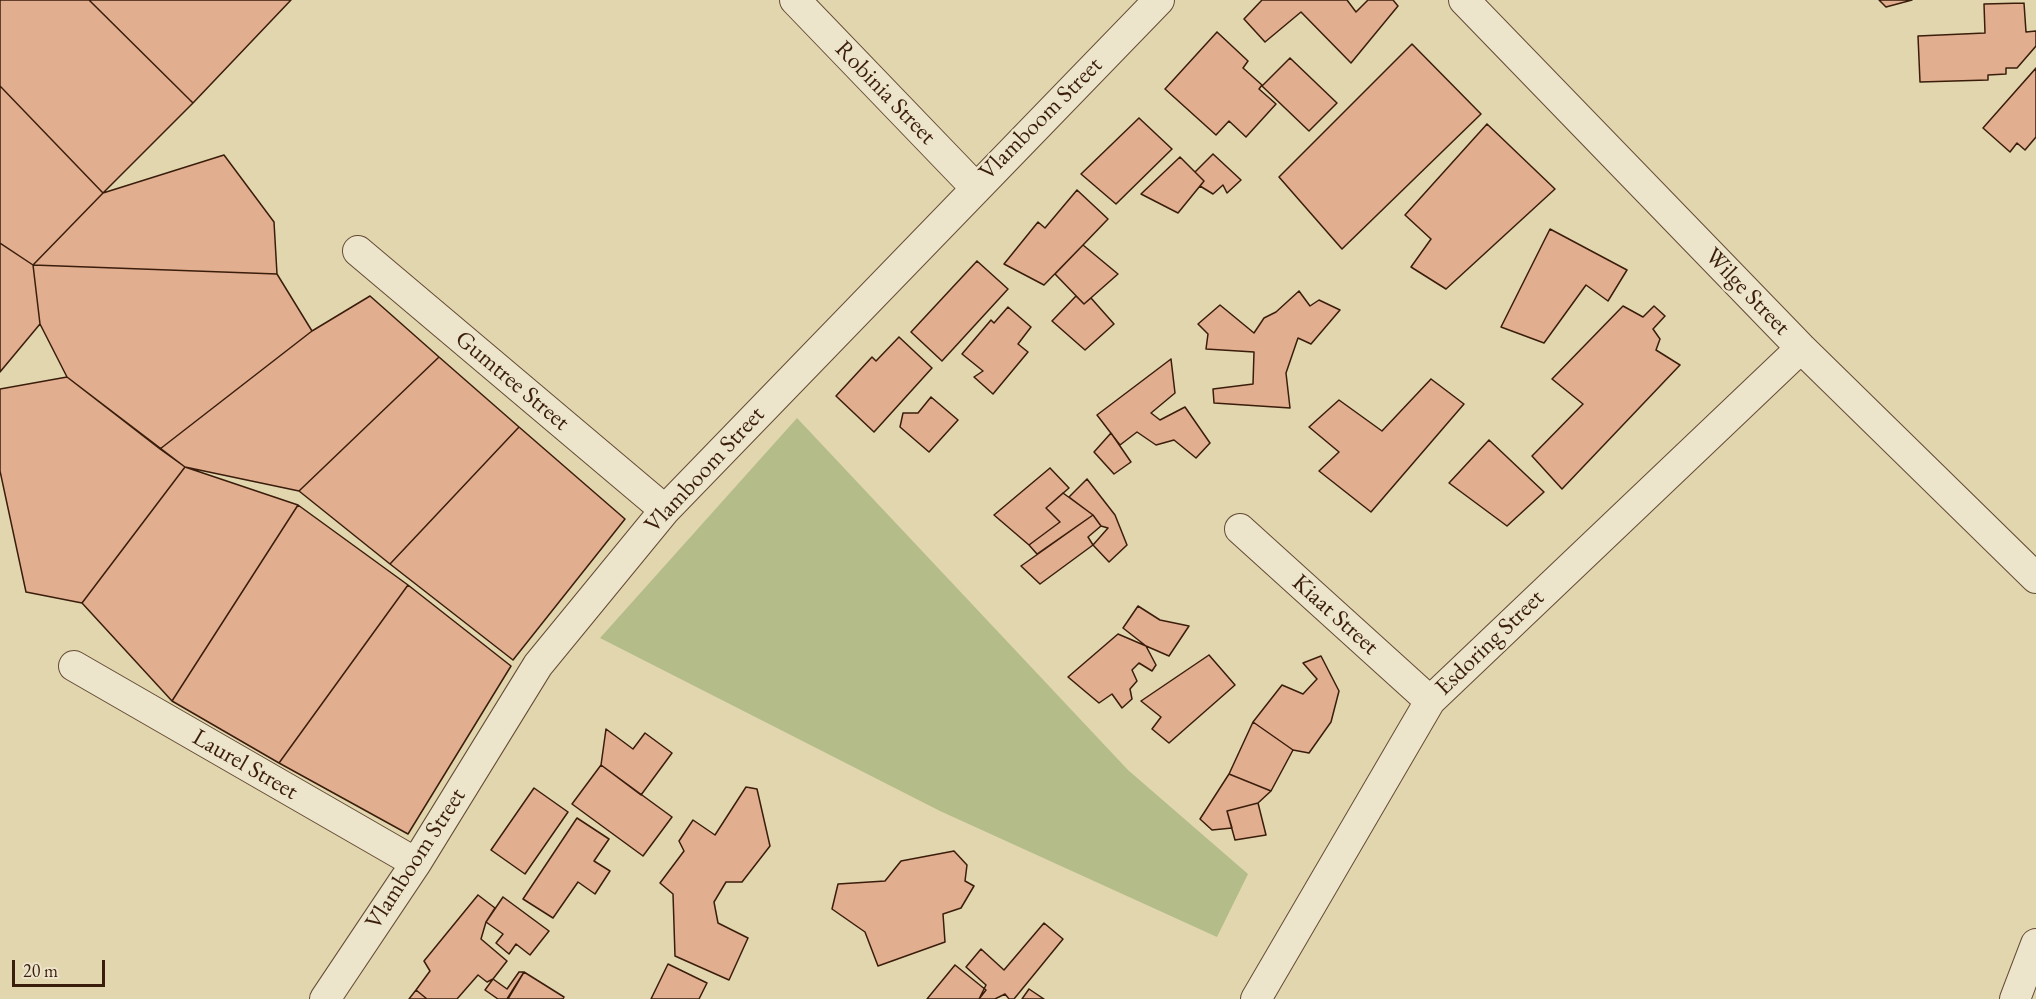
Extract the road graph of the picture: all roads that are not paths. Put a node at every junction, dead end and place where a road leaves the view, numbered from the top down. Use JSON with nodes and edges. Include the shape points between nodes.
{"nodes":[{"id":1,"x":795,"y":0,"type":"edge"},
{"id":2,"x":1159,"y":0,"type":"edge"},
{"id":3,"x":1465,"y":0,"type":"edge"},
{"id":4,"x":975,"y":187,"type":"junction"},
{"id":5,"x":358,"y":251,"type":"dead end"},
{"id":6,"x":1801,"y":348,"type":"junction"},
{"id":7,"x":665,"y":510,"type":"junction"},
{"id":8,"x":1240,"y":529,"type":"dead end"},
{"id":9,"x":2036,"y":578,"type":"edge"},
{"id":10,"x":74,"y":666,"type":"dead end"},
{"id":11,"x":1430,"y":701,"type":"junction"},
{"id":12,"x":416,"y":863,"type":"junction"},
{"id":13,"x":2036,"y":944,"type":"edge"},
{"id":14,"x":325,"y":999,"type":"edge"},
{"id":15,"x":1256,"y":999,"type":"edge"},
{"id":16,"x":2015,"y":999,"type":"edge"}],
"edges":[{"from":1,"to":4,"type":"street","name":"Robinia Street"},
{"from":2,"to":4,"type":"street","name":"Vlamboom Street"},
{"from":3,"to":6,"type":"street","name":"Wilge Street"},
{"from":4,"to":7,"type":"street","name":"Vlamboom Street"},
{"from":5,"to":7,"type":"street","name":"Gumtree Street"},
{"from":6,"to":9,"type":"street","name":"Wilge Street"},
{"from":6,"to":11,"type":"street","name":"Esdoring Street"},
{"from":7,"to":12,"type":"street","name":"Vlamboom Street","via":[[538,665]]},
{"from":8,"to":11,"type":"street","name":"Kiaat Street"},
{"from":10,"to":12,"type":"street","name":"Laurel Street"},
{"from":11,"to":15,"type":"street","name":"Esdoring Street"},
{"from":12,"to":14,"type":"street","name":"Vlamboom Street"},
{"from":13,"to":16,"type":"street"}]}
